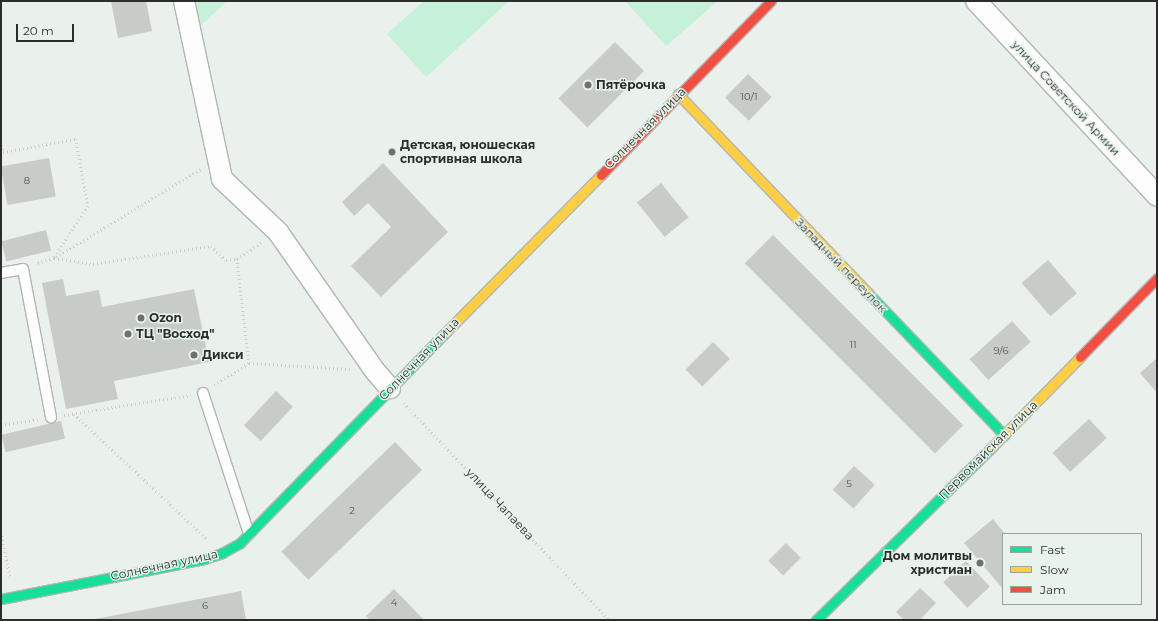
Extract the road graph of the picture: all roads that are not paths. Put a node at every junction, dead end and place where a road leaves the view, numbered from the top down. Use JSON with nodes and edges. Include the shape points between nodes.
{"nodes":[{"id":1,"x":184,"y":1,"type":"edge"},
{"id":2,"x":771,"y":1,"type":"edge"},
{"id":3,"x":976,"y":1,"type":"edge"},
{"id":4,"x":678,"y":94,"type":"junction"},
{"id":5,"x":1157,"y":196,"type":"edge"},
{"id":6,"x":1,"y":273,"type":"edge"},
{"id":7,"x":1157,"y":278,"type":"edge"},
{"id":8,"x":390,"y":388,"type":"junction"},
{"id":9,"x":203,"y":393,"type":"dead end"},
{"id":10,"x":51,"y":417,"type":"dead end"},
{"id":11,"x":1004,"y":435,"type":"junction"},
{"id":12,"x":249,"y":534,"type":"junction"},
{"id":13,"x":1,"y":599,"type":"edge"},
{"id":14,"x":816,"y":620,"type":"edge"}],
"edges":[{"from":1,"to":8,"type":"street","via":[[222,179],[278,232],[375,371]]},
{"from":2,"to":4,"type":"street","name":"Солнечная улица"},
{"from":3,"to":5,"type":"street","name":"улица Советской Армии"},
{"from":4,"to":8,"type":"street","name":"Солнечная улица"},
{"from":4,"to":11,"type":"street","name":"Западный переулок"},
{"from":6,"to":10,"type":"lane","via":[[23,269]]},
{"from":7,"to":11,"type":"street","name":"Первомайская улица"},
{"from":8,"to":12,"type":"street","name":"Солнечная улица"},
{"from":9,"to":12,"type":"lane"},
{"from":11,"to":14,"type":"street","name":"Первомайская улица"},
{"from":12,"to":13,"type":"street","name":"Солнечная улица","via":[[240,543],[204,559]]}]}
